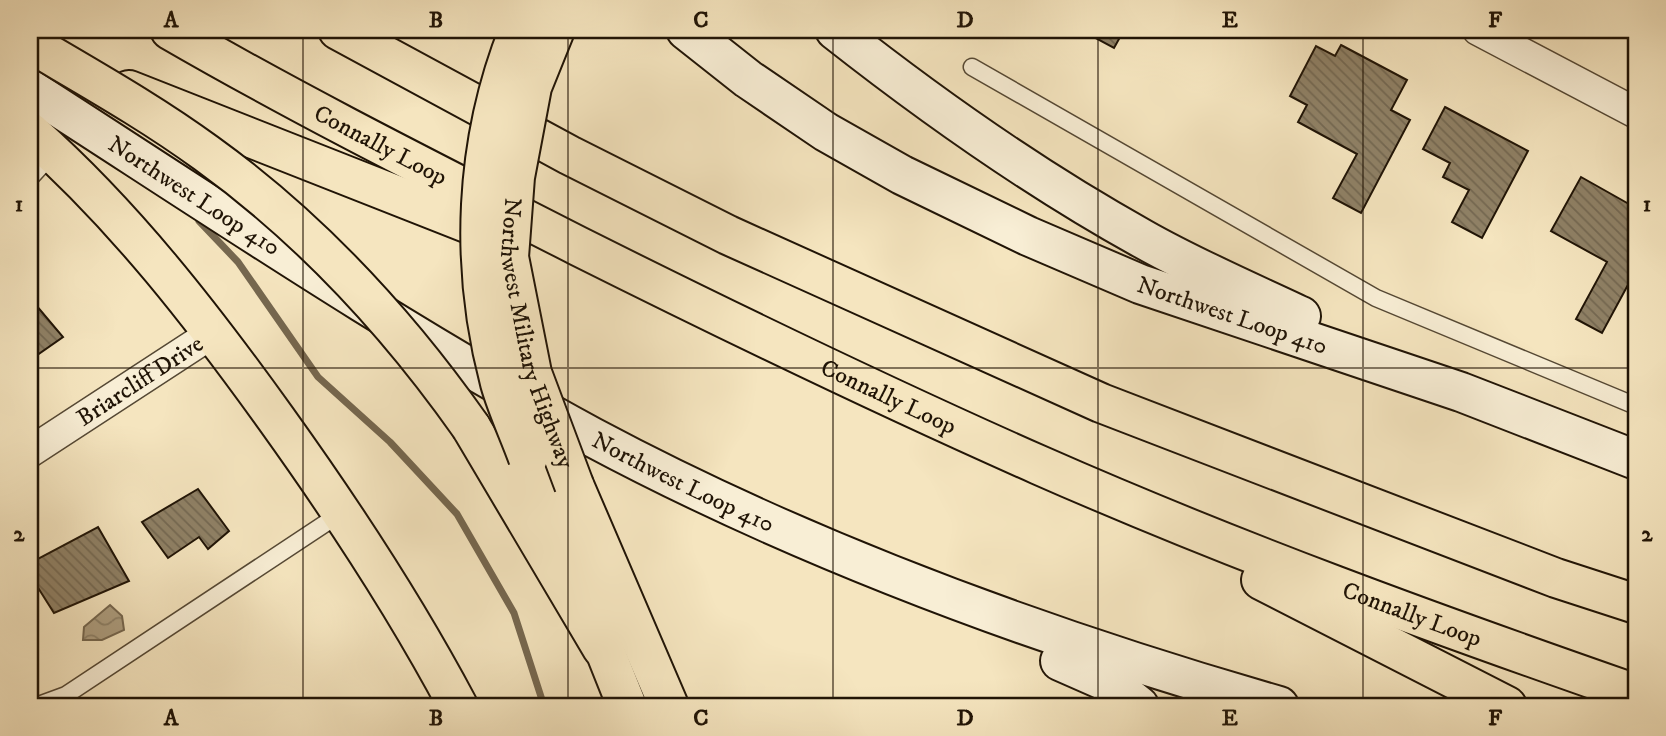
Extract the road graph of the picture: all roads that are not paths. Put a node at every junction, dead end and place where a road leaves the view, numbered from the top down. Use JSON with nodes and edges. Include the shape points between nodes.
{"nodes":[{"id":1,"x":170,"y":30,"type":"edge"},
{"id":2,"x":338,"y":30,"type":"edge"},
{"id":3,"x":519,"y":30,"type":"edge"},
{"id":4,"x":555,"y":30,"type":"edge"},
{"id":5,"x":686,"y":30,"type":"edge"},
{"id":6,"x":835,"y":30,"type":"edge"},
{"id":7,"x":1478,"y":30,"type":"edge"},
{"id":8,"x":30,"y":43,"type":"edge"},
{"id":9,"x":30,"y":50,"type":"edge"},
{"id":10,"x":972,"y":66,"type":"dead end"},
{"id":11,"x":30,"y":89,"type":"edge"},
{"id":12,"x":1636,"y":113,"type":"edge"},
{"id":13,"x":38,"y":154,"type":"edge"},
{"id":14,"x":214,"y":332,"type":"junction"},
{"id":15,"x":763,"y":339,"type":"junction"},
{"id":16,"x":1461,"y":391,"type":"junction"},
{"id":17,"x":1636,"y":406,"type":"edge"},
{"id":18,"x":30,"y":452,"type":"edge"},
{"id":19,"x":1636,"y":460,"type":"edge"},
{"id":20,"x":1042,"y":466,"type":"junction"},
{"id":21,"x":343,"y":512,"type":"junction"},
{"id":22,"x":860,"y":562,"type":"junction"},
{"id":23,"x":1636,"y":604,"type":"edge"},
{"id":24,"x":602,"y":648,"type":"junction"},
{"id":25,"x":1636,"y":694,"type":"edge"},
{"id":26,"x":454,"y":705,"type":"edge"},
{"id":27,"x":36,"y":706,"type":"edge"},
{"id":28,"x":627,"y":706,"type":"edge"},
{"id":29,"x":669,"y":706,"type":"edge"},
{"id":30,"x":1139,"y":706,"type":"edge"},
{"id":31,"x":1279,"y":706,"type":"edge"},
{"id":32,"x":1507,"y":706,"type":"edge"}],
"edges":[{"from":1,"to":15,"type":"main road","name":"Connally Loop","via":[[415,164]]},
{"from":2,"to":23,"type":"main road","via":[[728,235],[1101,403],[1543,573]]},
{"from":3,"to":24,"type":"main road","name":"Northwest Military Highway","bridge":true,"via":[[501,76],[483,165],[479,253],[487,326],[501,385]]},
{"from":4,"to":29,"type":"main road","name":"Northwest Military Highway","bridge":true,"via":[[532,87],[514,177],[509,257],[532,373],[573,485]]},
{"from":5,"to":16,"type":"main road","name":"Northwest Loop 410","via":[[826,132],[1028,236],[1140,284]]},
{"from":6,"to":16,"type":"main road","name":"Northwest Loop 410","via":[[934,108],[1145,240]]},
{"from":7,"to":12,"type":"street"},
{"from":8,"to":24,"type":"main road","bridge":true,"via":[[206,153],[282,214],[399,329],[471,427]]},
{"from":9,"to":15,"type":"main road"},
{"from":10,"to":17,"type":"lane","via":[[1376,298]]},
{"from":11,"to":22,"type":"main road","name":"Northwest Loop 410","via":[[363,305],[461,363],[595,438]]},
{"from":13,"to":14,"type":"main road","via":[[102,201]]},
{"from":14,"to":18,"type":"street","name":"Briarcliff Drive"},
{"from":14,"to":21,"type":"main road"},
{"from":15,"to":20,"type":"main road","name":"Connally Loop"},
{"from":16,"to":19,"type":"main road","name":"Northwest Loop 410"},
{"from":20,"to":25,"type":"main road","name":"Connally Loop","via":[[1297,571]]},
{"from":20,"to":32,"type":"main road"},
{"from":21,"to":26,"type":"main road"},
{"from":21,"to":27,"type":"lane","via":[[66,695]]},
{"from":22,"to":30,"type":"main road","via":[[992,635],[1110,683]]},
{"from":22,"to":31,"type":"main road","name":"Northwest Loop 410","via":[[1038,630]]},
{"from":24,"to":28,"type":"main road","name":"Northwest Military Highway"}]}
